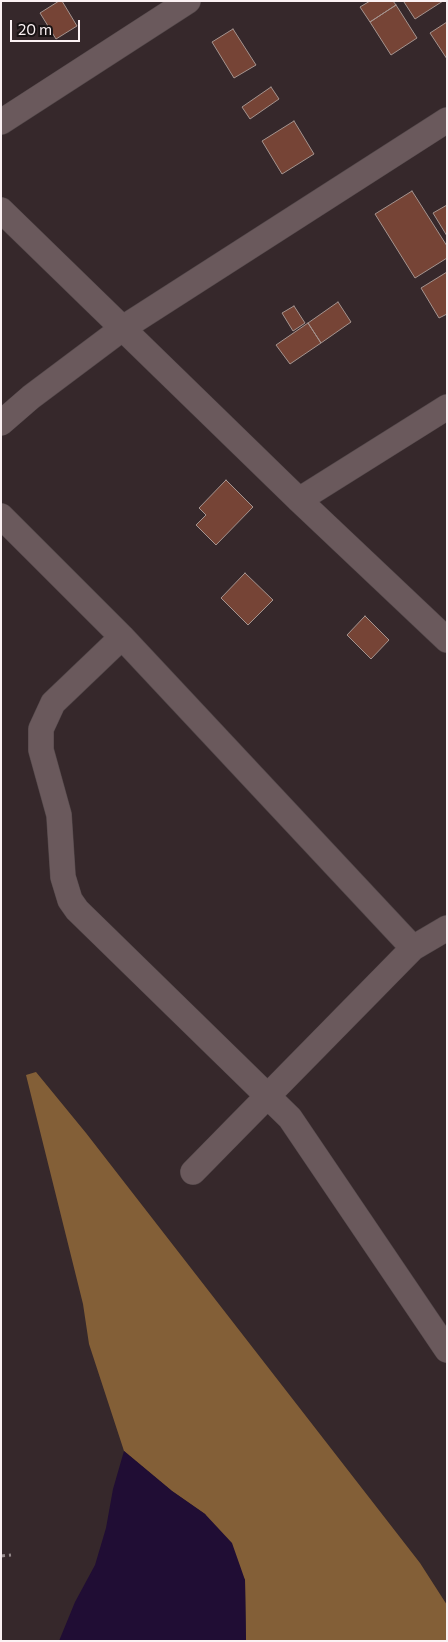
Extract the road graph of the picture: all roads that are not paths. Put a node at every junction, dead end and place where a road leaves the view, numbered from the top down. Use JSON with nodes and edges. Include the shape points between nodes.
{"nodes":[{"id":1,"x":188,"y":1,"type":"edge"},
{"id":2,"x":447,"y":120,"type":"edge"},
{"id":3,"x":1,"y":122,"type":"edge"},
{"id":4,"x":1,"y":210,"type":"edge"},
{"id":5,"x":124,"y":328,"type":"junction"},
{"id":6,"x":447,"y":407,"type":"edge"},
{"id":7,"x":1,"y":423,"type":"edge"},
{"id":8,"x":299,"y":500,"type":"junction"},
{"id":9,"x":1,"y":516,"type":"edge"},
{"id":10,"x":122,"y":637,"type":"junction"},
{"id":11,"x":447,"y":640,"type":"edge"},
{"id":12,"x":447,"y":928,"type":"edge"},
{"id":13,"x":413,"y":948,"type":"junction"},
{"id":14,"x":269,"y":1095,"type":"junction"},
{"id":15,"x":194,"y":1172,"type":"dead end"},
{"id":16,"x":447,"y":1350,"type":"edge"}],
"edges":[{"from":1,"to":3,"type":"street"},
{"from":2,"to":5,"type":"street"},
{"from":4,"to":5,"type":"street"},
{"from":5,"to":7,"type":"street","via":[[31,396]]},
{"from":5,"to":8,"type":"street"},
{"from":6,"to":8,"type":"street"},
{"from":8,"to":11,"type":"street"},
{"from":9,"to":10,"type":"street"},
{"from":10,"to":13,"type":"street"},
{"from":10,"to":14,"type":"street","via":[[53,703],[41,729],[41,750],[59,815],[61,865],[66,888],[77,910]]},
{"from":12,"to":13,"type":"street"},
{"from":13,"to":14,"type":"street"},
{"from":14,"to":15,"type":"street"},
{"from":14,"to":16,"type":"street","via":[[290,1118]]}]}
